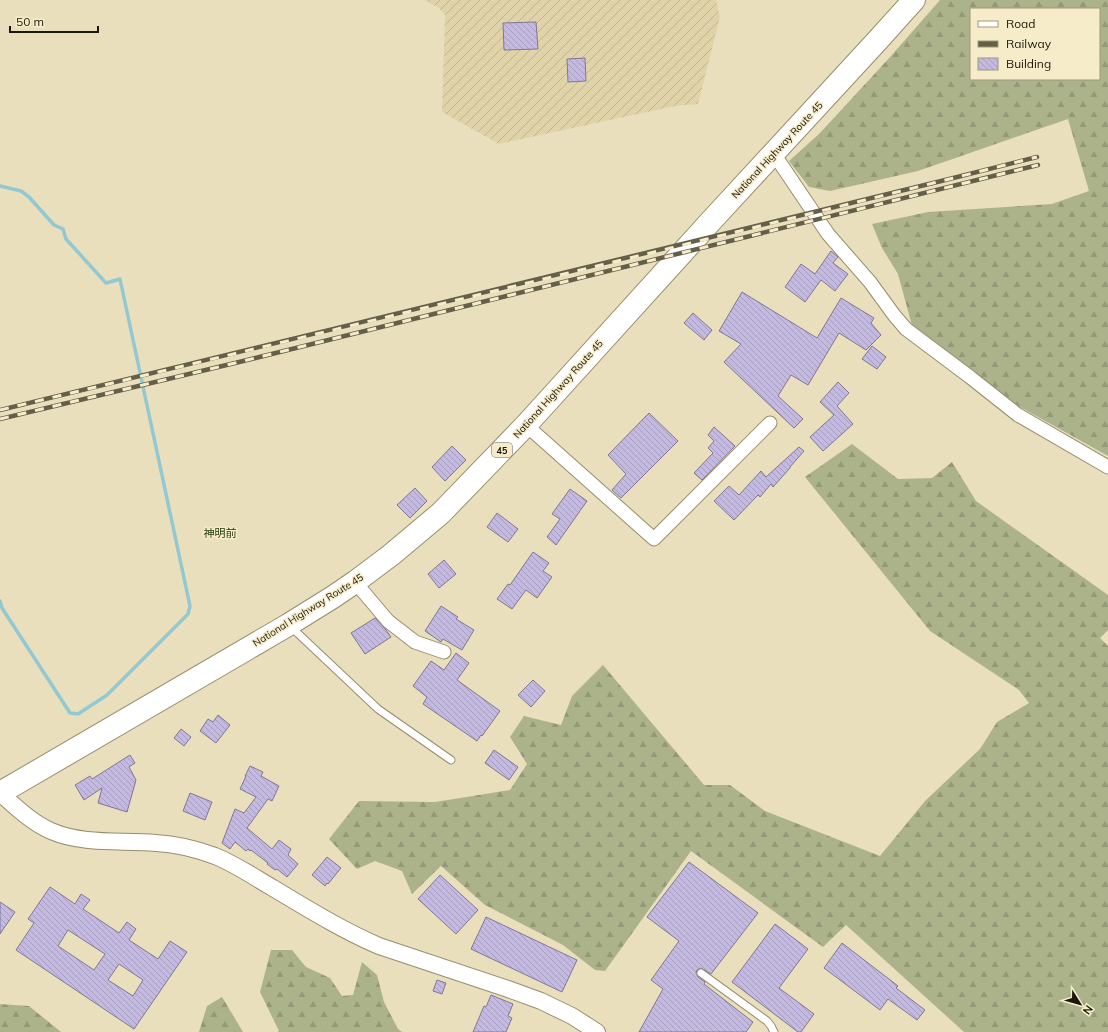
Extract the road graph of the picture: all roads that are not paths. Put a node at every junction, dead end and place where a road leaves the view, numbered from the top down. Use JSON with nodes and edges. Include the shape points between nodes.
{"nodes":[{"id":1,"x":914,"y":0,"type":"edge"},
{"id":2,"x":774,"y":154,"type":"junction"},
{"id":3,"x":770,"y":423,"type":"dead end"},
{"id":4,"x":526,"y":425,"type":"junction"},
{"id":5,"x":1108,"y":467,"type":"edge"},
{"id":6,"x":355,"y":582,"type":"junction"},
{"id":7,"x":288,"y":625,"type":"junction"},
{"id":8,"x":444,"y":652,"type":"dead end"},
{"id":9,"x":451,"y":760,"type":"dead end"},
{"id":10,"x":0,"y":793,"type":"edge"},
{"id":11,"x":701,"y":973,"type":"dead end"},
{"id":12,"x":597,"y":1032,"type":"edge"},
{"id":13,"x":774,"y":1032,"type":"edge"}],
"edges":[{"from":1,"to":2,"type":"highway","name":"National Highway Route 45","number":"45"},
{"from":2,"to":4,"type":"highway","name":"National Highway Route 45","number":"45"},
{"from":2,"to":5,"type":"street","via":[[828,234],[870,282],[906,329],[1018,415]]},
{"from":3,"to":4,"type":"street","via":[[654,539]]},
{"from":4,"to":6,"type":"highway","name":"National Highway Route 45","number":"45","via":[[440,513]]},
{"from":6,"to":7,"type":"highway","name":"National Highway Route 45","number":"45"},
{"from":6,"to":8,"type":"street","via":[[388,621],[415,642]]},
{"from":7,"to":9,"type":"lane","via":[[378,709]]},
{"from":7,"to":10,"type":"highway","name":"National Highway Route 45","number":"45"},
{"from":10,"to":12,"type":"street","via":[[39,825],[71,838],[158,843],[215,856],[359,937],[541,1001]]},
{"from":11,"to":13,"type":"lane","via":[[767,1021]]}]}
